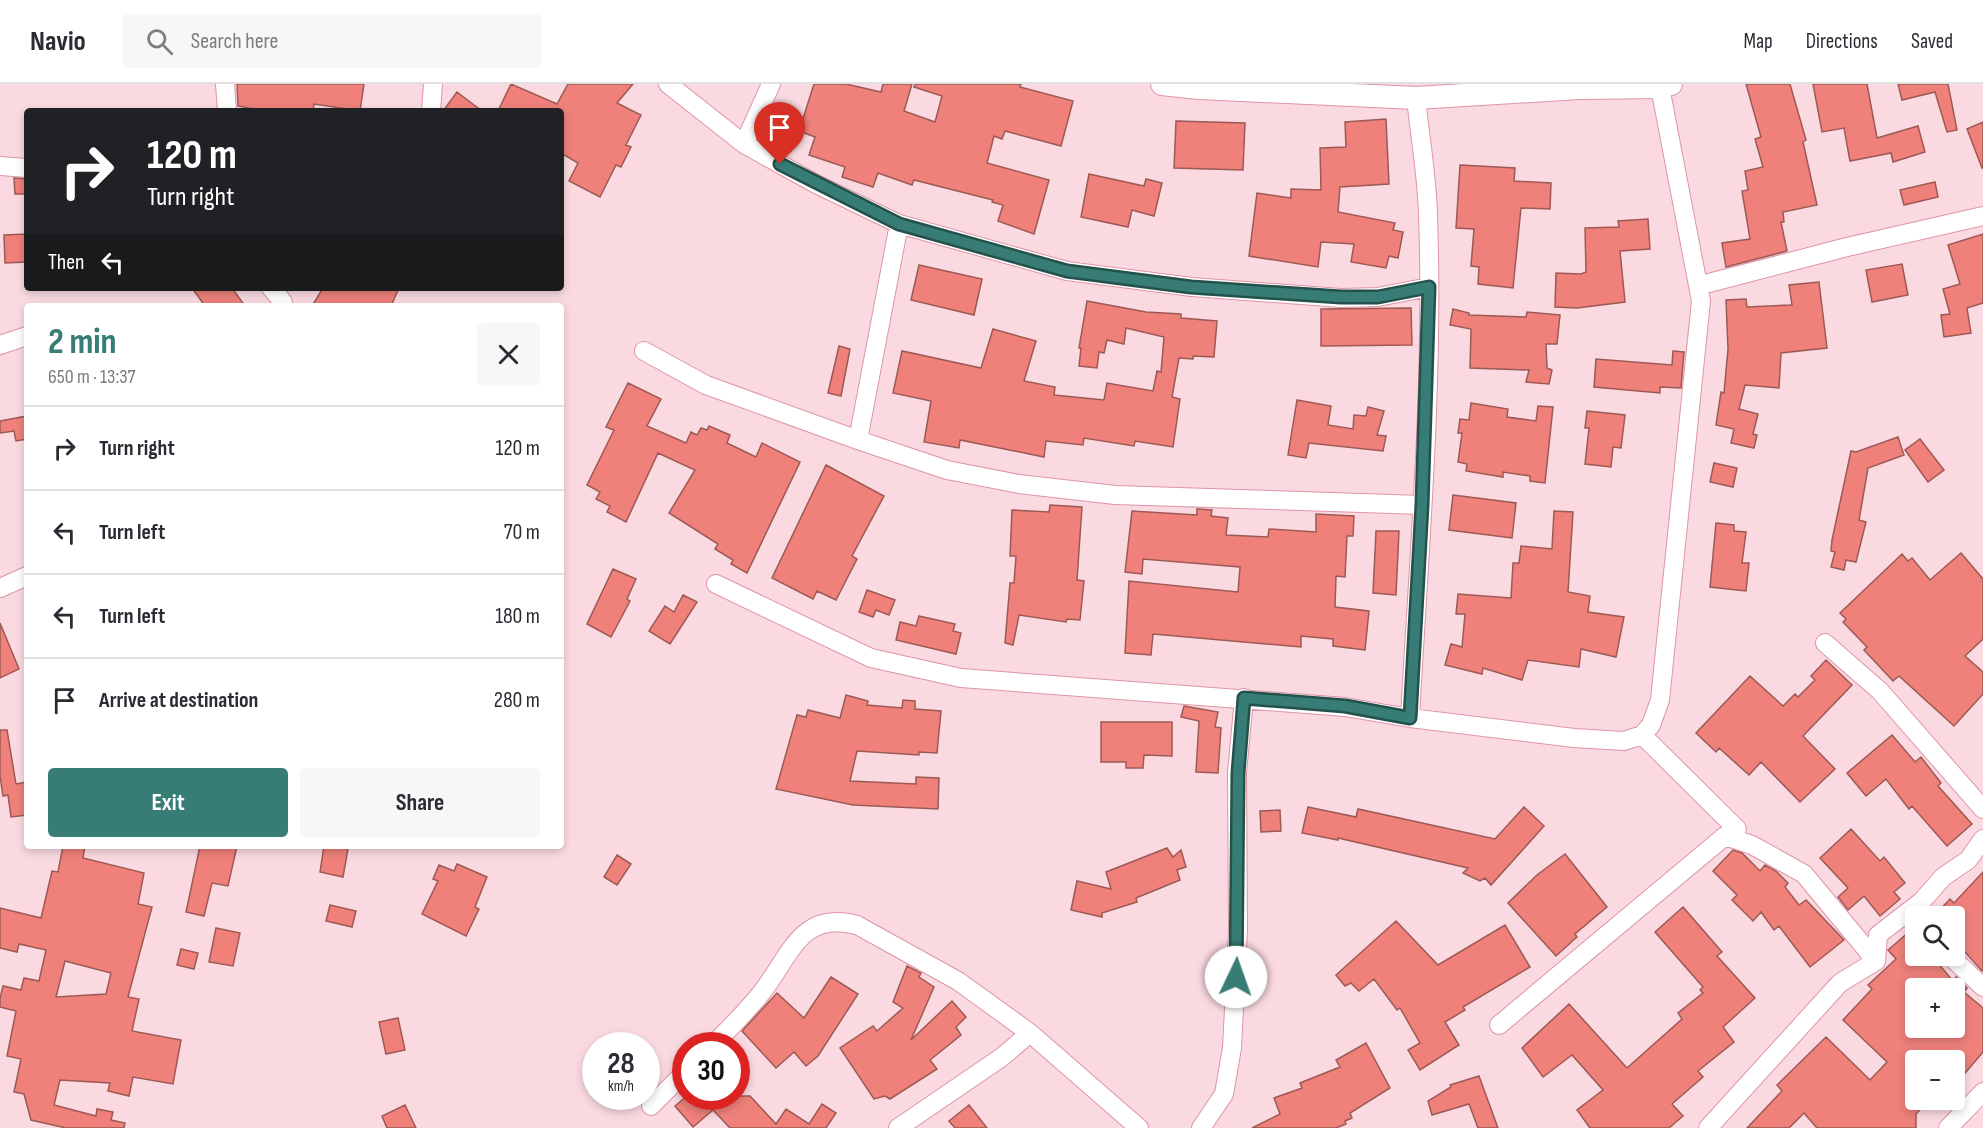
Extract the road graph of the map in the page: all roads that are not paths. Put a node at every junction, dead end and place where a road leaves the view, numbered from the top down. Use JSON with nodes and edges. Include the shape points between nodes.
{"nodes":[{"id":1,"x":225,"y":84,"type":"edge"},
{"id":2,"x":433,"y":84,"type":"edge"},
{"id":3,"x":668,"y":84,"type":"edge"},
{"id":4,"x":771,"y":84,"type":"edge"},
{"id":5,"x":1162,"y":84,"type":"edge"},
{"id":6,"x":1199,"y":86,"type":"edge"},
{"id":7,"x":1666,"y":86,"type":"edge"},
{"id":8,"x":1416,"y":98,"type":"junction"},
{"id":9,"x":227,"y":108,"type":"edge"},
{"id":10,"x":431,"y":108,"type":"edge"},
{"id":11,"x":744,"y":144,"type":"junction"},
{"id":12,"x":0,"y":166,"type":"edge"},
{"id":13,"x":24,"y":168,"type":"edge"},
{"id":14,"x":1983,"y":216,"type":"edge"},
{"id":15,"x":899,"y":224,"type":"junction"},
{"id":16,"x":1701,"y":285,"type":"junction"},
{"id":17,"x":1429,"y":287,"type":"junction"},
{"id":18,"x":24,"y":337,"type":"edge"},
{"id":19,"x":0,"y":345,"type":"edge"},
{"id":20,"x":644,"y":351,"type":"dead end"},
{"id":21,"x":858,"y":440,"type":"junction"},
{"id":22,"x":1422,"y":505,"type":"junction"},
{"id":23,"x":24,"y":577,"type":"edge"},
{"id":24,"x":716,"y":584,"type":"dead end"},
{"id":25,"x":0,"y":588,"type":"edge"},
{"id":26,"x":1824,"y":643,"type":"dead end"},
{"id":27,"x":1244,"y":698,"type":"junction"},
{"id":28,"x":1410,"y":718,"type":"junction"},
{"id":29,"x":1642,"y":735,"type":"junction"},
{"id":30,"x":1983,"y":808,"type":"edge"},
{"id":31,"x":1725,"y":836,"type":"junction"},
{"id":32,"x":1983,"y":839,"type":"edge"},
{"id":33,"x":1918,"y":906,"type":"edge"},
{"id":34,"x":1905,"y":919,"type":"edge"},
{"id":35,"x":1876,"y":961,"type":"junction"},
{"id":36,"x":1961,"y":966,"type":"edge"},
{"id":37,"x":1983,"y":987,"type":"edge"},
{"id":38,"x":1499,"y":1025,"type":"dead end"},
{"id":39,"x":726,"y":1032,"type":"edge"},
{"id":40,"x":1030,"y":1033,"type":"junction"},
{"id":41,"x":672,"y":1085,"type":"edge"},
{"id":42,"x":1983,"y":1092,"type":"edge"},
{"id":43,"x":660,"y":1097,"type":"edge"},
{"id":44,"x":898,"y":1128,"type":"edge"},
{"id":45,"x":1139,"y":1128,"type":"edge"},
{"id":46,"x":1201,"y":1128,"type":"edge"},
{"id":47,"x":1708,"y":1128,"type":"edge"},
{"id":48,"x":1948,"y":1128,"type":"edge"}],
"edges":[{"from":1,"to":9,"type":"street"},
{"from":2,"to":10,"type":"street"},
{"from":3,"to":11,"type":"street"},
{"from":4,"to":11,"type":"street"},
{"from":5,"to":6,"type":"street"},
{"from":6,"to":8,"type":"street"},
{"from":7,"to":8,"type":"street"},
{"from":7,"to":16,"type":"street","via":[[1690,249]]},
{"from":8,"to":17,"type":"street","via":[[1428,213]]},
{"from":11,"to":15,"type":"street"},
{"from":12,"to":13,"type":"street"},
{"from":14,"to":16,"type":"street"},
{"from":15,"to":17,"type":"street","via":[[1067,271],[1191,287],[1378,297]]},
{"from":15,"to":21,"type":"street"},
{"from":16,"to":29,"type":"street","via":[[1660,700],[1651,725]]},
{"from":17,"to":22,"type":"street"},
{"from":18,"to":19,"type":"street"},
{"from":20,"to":21,"type":"street","via":[[706,384]]},
{"from":21,"to":22,"type":"street","via":[[947,470],[1019,484],[1115,495]]},
{"from":22,"to":28,"type":"street"},
{"from":23,"to":25,"type":"street"},
{"from":24,"to":27,"type":"street","via":[[871,658],[916,669],[961,678]]},
{"from":26,"to":30,"type":"street","via":[[1880,692]]},
{"from":27,"to":28,"type":"street","via":[[1345,706]]},
{"from":27,"to":46,"type":"street","via":[[1238,773],[1238,930],[1232,1048],[1224,1094]]},
{"from":28,"to":29,"type":"street","via":[[1574,738],[1623,741]]},
{"from":29,"to":31,"type":"street","via":[[1737,830]]},
{"from":31,"to":35,"type":"street","via":[[1752,845],[1804,874]]},
{"from":31,"to":38,"type":"street"},
{"from":32,"to":33,"type":"street","via":[[1968,860],[1943,877]]},
{"from":34,"to":35,"type":"street","via":[[1878,935]]},
{"from":35,"to":47,"type":"street","via":[[1840,983]]},
{"from":36,"to":37,"type":"street"},
{"from":39,"to":40,"type":"street","via":[[749,1009],[804,935],[814,926],[834,920],[857,924],[939,969]]},
{"from":40,"to":44,"type":"street","via":[[1002,1057]]},
{"from":40,"to":45,"type":"street"},
{"from":41,"to":43,"type":"street"},
{"from":42,"to":48,"type":"street"}]}
